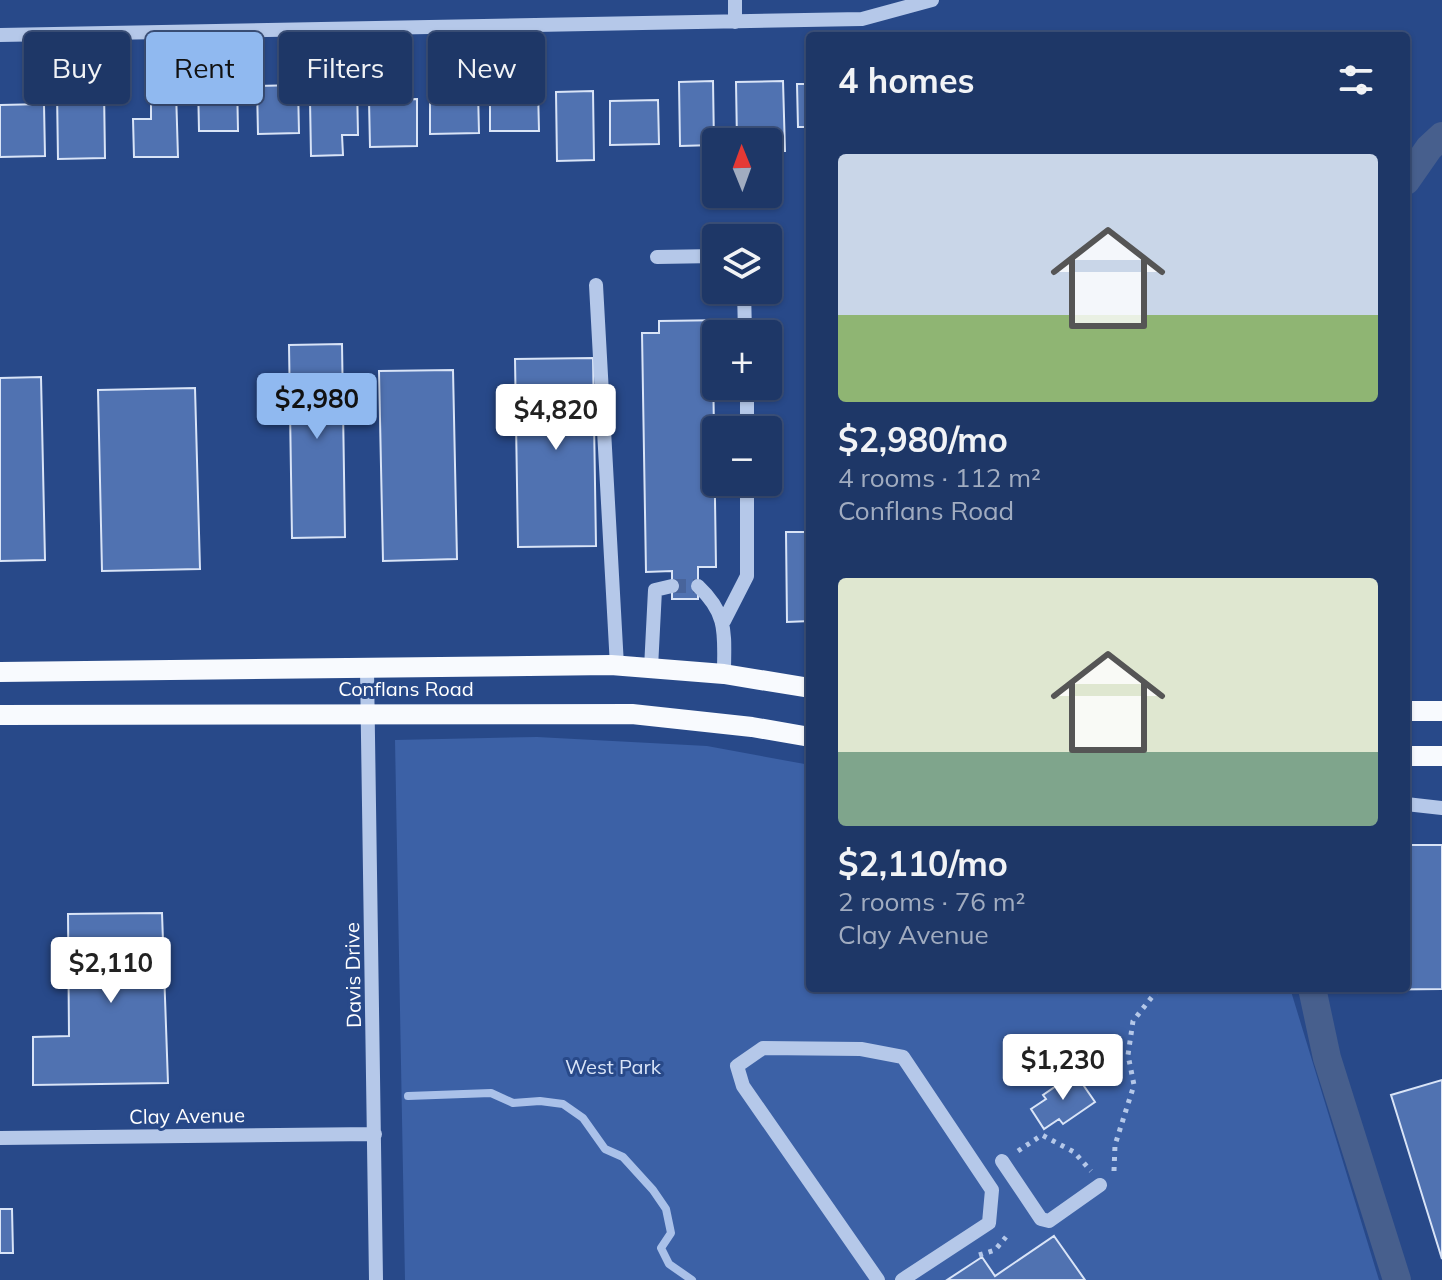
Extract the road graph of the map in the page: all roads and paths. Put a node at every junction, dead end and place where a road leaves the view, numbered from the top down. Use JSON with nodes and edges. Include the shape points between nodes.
{"nodes":[{"id":1,"x":735,"y":0,"type":"edge"},
{"id":2,"x":932,"y":0,"type":"edge"},
{"id":3,"x":735,"y":22,"type":"junction"},
{"id":4,"x":0,"y":35,"type":"edge"},
{"id":5,"x":702,"y":256,"type":"edge"},
{"id":6,"x":657,"y":257,"type":"dead end"},
{"id":7,"x":596,"y":285,"type":"dead end"},
{"id":8,"x":747,"y":496,"type":"edge"},
{"id":9,"x":672,"y":586,"type":"dead end"},
{"id":10,"x":698,"y":586,"type":"dead end"},
{"id":11,"x":724,"y":621,"type":"junction"},
{"id":12,"x":617,"y":666,"type":"junction"},
{"id":13,"x":651,"y":668,"type":"junction"},
{"id":14,"x":367,"y":669,"type":"junction"},
{"id":15,"x":0,"y":672,"type":"edge"},
{"id":16,"x":724,"y":674,"type":"junction"},
{"id":17,"x":806,"y":687,"type":"edge"},
{"id":18,"x":1410,"y":711,"type":"edge"},
{"id":19,"x":1442,"y":711,"type":"edge"},
{"id":20,"x":370,"y":713,"type":"junction"},
{"id":21,"x":0,"y":715,"type":"edge"},
{"id":22,"x":806,"y":736,"type":"edge"},
{"id":23,"x":1410,"y":756,"type":"edge"},
{"id":24,"x":1442,"y":756,"type":"edge"},
{"id":25,"x":1410,"y":804,"type":"edge"},
{"id":26,"x":1442,"y":808,"type":"edge"},
{"id":27,"x":1156,"y":992,"type":"edge"},
{"id":28,"x":375,"y":1134,"type":"junction"},
{"id":29,"x":0,"y":1138,"type":"edge"},
{"id":30,"x":1002,"y":1161,"type":"joint"},
{"id":31,"x":1100,"y":1185,"type":"junction"},
{"id":32,"x":1010,"y":1227,"type":"dead end"},
{"id":33,"x":980,"y":1254,"type":"dead end"},
{"id":34,"x":376,"y":1280,"type":"edge"},
{"id":35,"x":878,"y":1280,"type":"edge"},
{"id":36,"x":902,"y":1280,"type":"edge"}],
"edges":[{"from":1,"to":3,"type":"street"},
{"from":2,"to":3,"type":"street","via":[[862,19]]},
{"from":3,"to":4,"type":"street"},
{"from":5,"to":6,"type":"street"},
{"from":7,"to":12,"type":"street"},
{"from":8,"to":11,"type":"street","via":[[747,576]]},
{"from":9,"to":13,"type":"street","via":[[655,590]]},
{"from":10,"to":11,"type":"street"},
{"from":11,"to":16,"type":"street"},
{"from":12,"to":13,"type":"main road","name":"Conflans Road"},
{"from":12,"to":14,"type":"main road","name":"Conflans Road"},
{"from":13,"to":16,"type":"main road","name":"Conflans Road"},
{"from":14,"to":15,"type":"main road","name":"Conflans Road"},
{"from":14,"to":20,"type":"street","name":"Davis Drive"},
{"from":16,"to":17,"type":"main road","name":"Conflans Road"},
{"from":18,"to":19,"type":"main road"},
{"from":20,"to":21,"type":"main road","name":"Conflans Road"},
{"from":20,"to":22,"type":"main road","name":"Conflans Road","via":[[632,714]]},
{"from":20,"to":28,"type":"street","name":"Davis Drive"},
{"from":23,"to":24,"type":"main road"},
{"from":25,"to":26,"type":"street"},
{"from":27,"to":31,"type":"path","via":[[1133,1021],[1128,1055],[1134,1085],[1115,1145],[1114,1174]]},
{"from":28,"to":29,"type":"street","name":"Clay Avenue"},
{"from":28,"to":34,"type":"street","name":"Davis Drive"},
{"from":30,"to":31,"type":"path","via":[[1042,1135],[1074,1152]]},
{"from":30,"to":31,"type":"street","via":[[1041,1219],[1049,1221]]},
{"from":32,"to":33,"type":"path","via":[[995,1250]]},
{"from":35,"to":36,"type":"street","via":[[743,1086],[737,1066],[763,1048],[861,1049],[903,1057],[992,1190],[989,1223]]}]}
